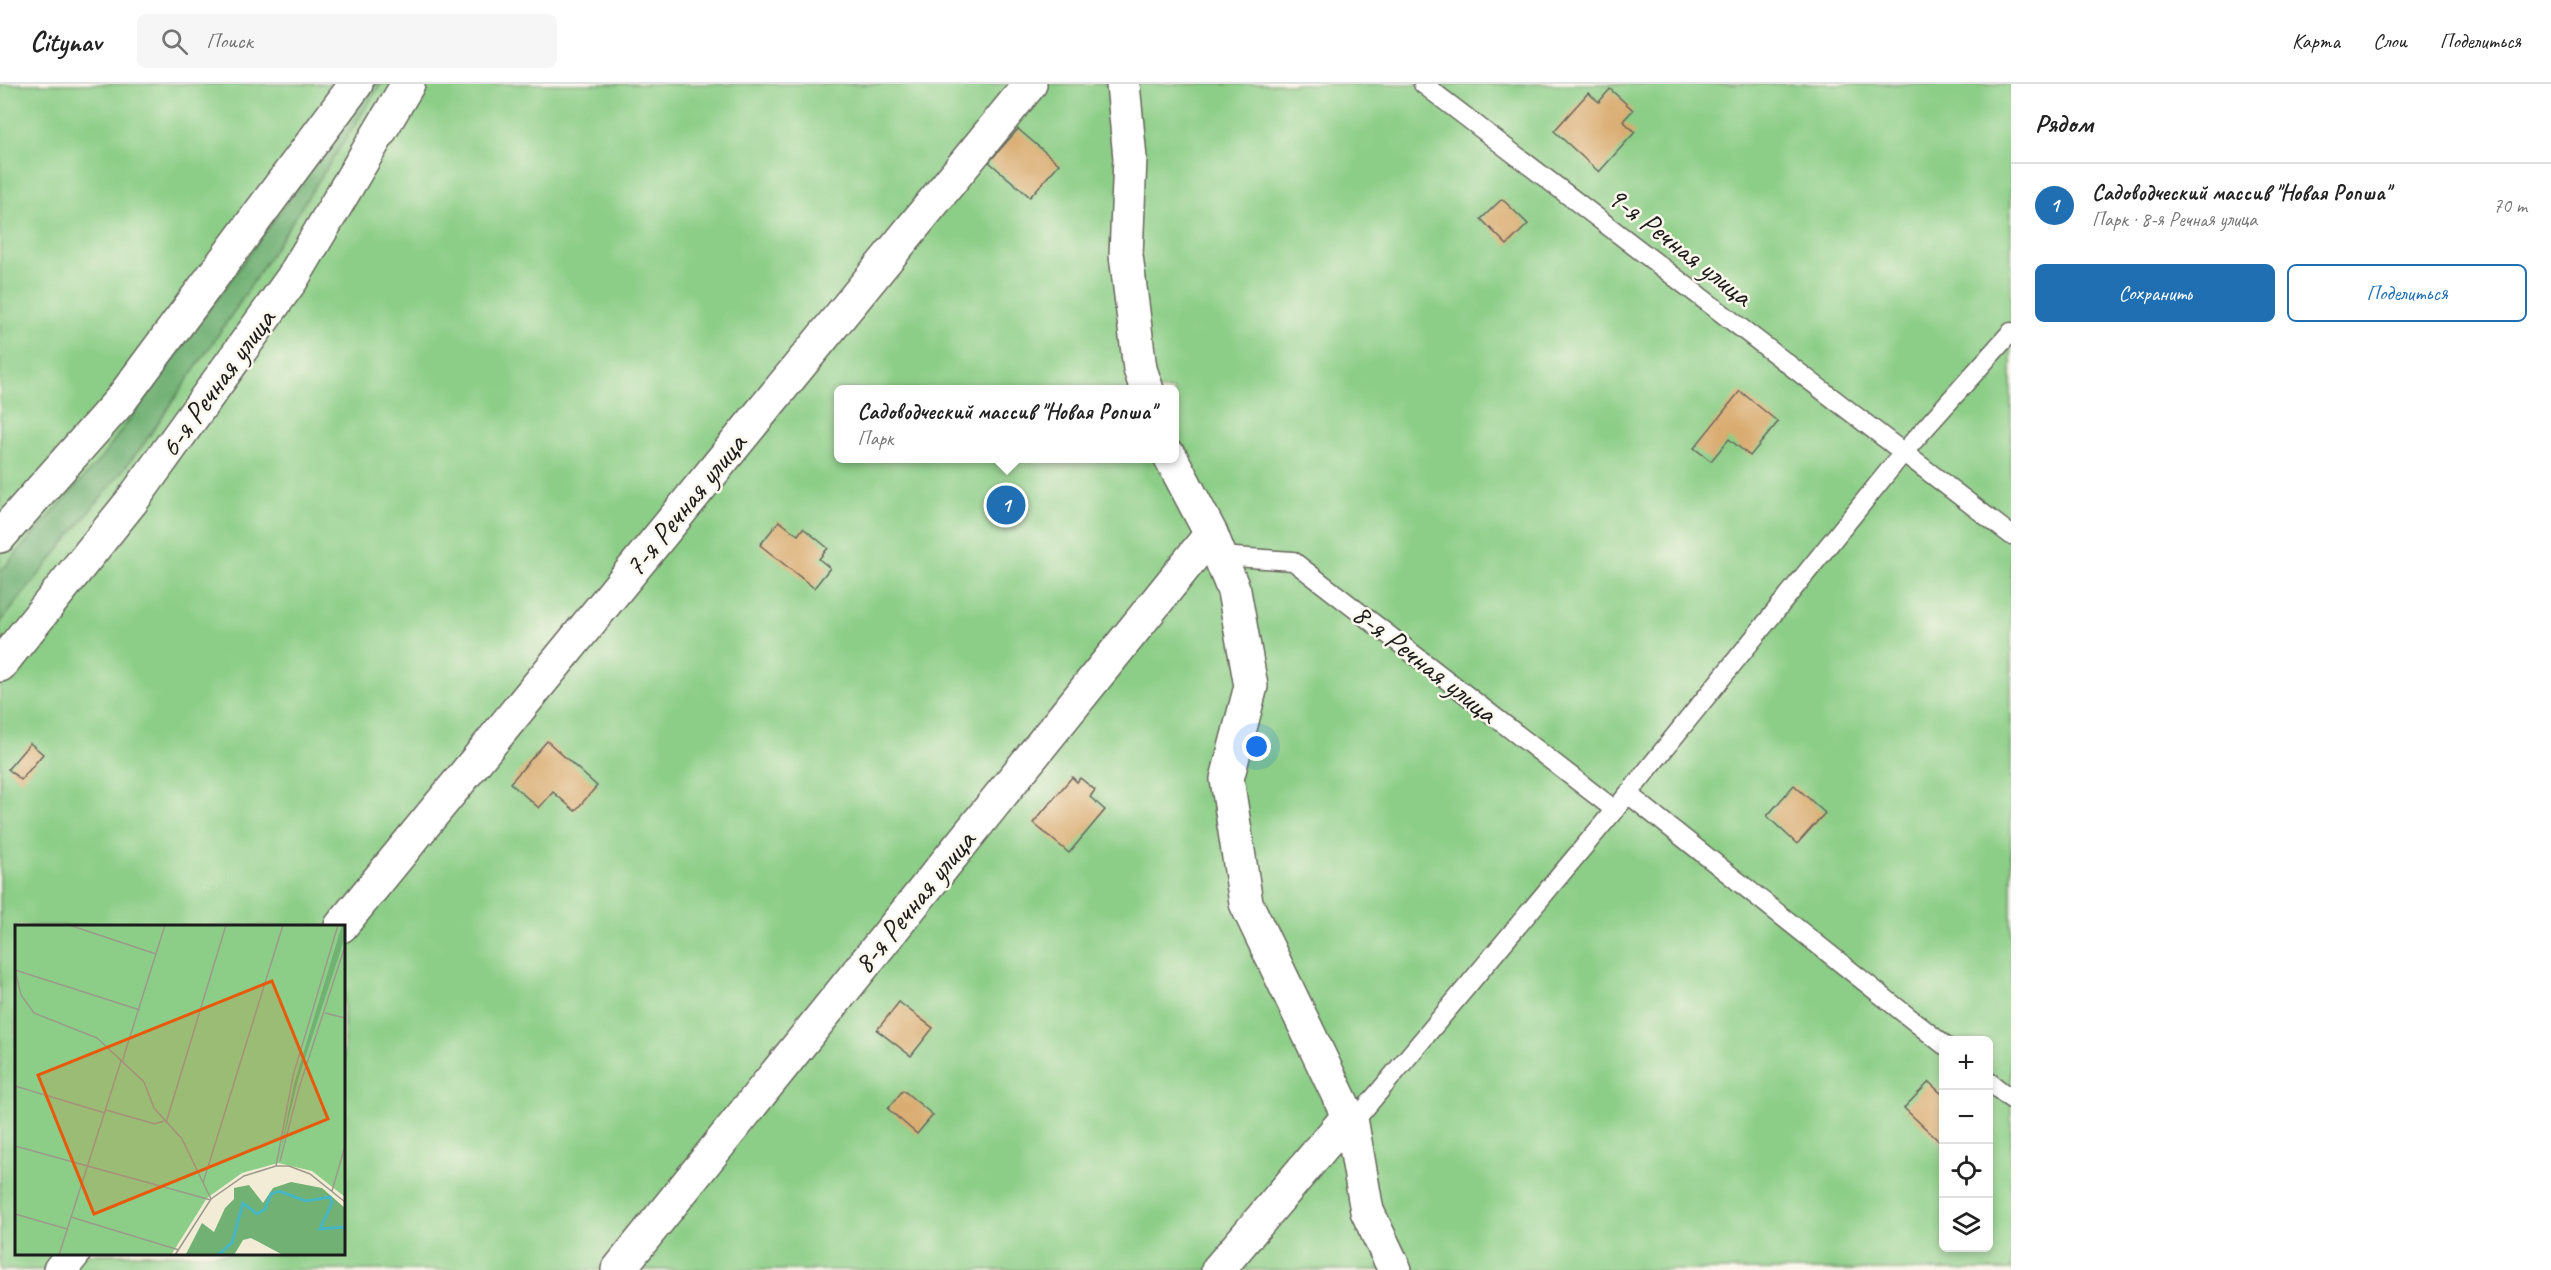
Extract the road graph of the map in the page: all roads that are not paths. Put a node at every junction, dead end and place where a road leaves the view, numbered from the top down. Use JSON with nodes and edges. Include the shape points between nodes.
{"nodes":[{"id":1,"x":356,"y":84,"type":"edge"},
{"id":2,"x":408,"y":84,"type":"edge"},
{"id":3,"x":1030,"y":84,"type":"edge"},
{"id":4,"x":1123,"y":84,"type":"edge"},
{"id":5,"x":1423,"y":84,"type":"edge"},
{"id":6,"x":2011,"y":332,"type":"edge"},
{"id":7,"x":1145,"y":385,"type":"edge"},
{"id":8,"x":1903,"y":453,"type":"junction"},
{"id":9,"x":1173,"y":463,"type":"edge"},
{"id":10,"x":2011,"y":535,"type":"edge"},
{"id":11,"x":0,"y":536,"type":"edge"},
{"id":12,"x":1215,"y":545,"type":"junction"},
{"id":13,"x":0,"y":665,"type":"edge"},
{"id":14,"x":1628,"y":794,"type":"junction"},
{"id":15,"x":1615,"y":810,"type":"junction"},
{"id":16,"x":343,"y":925,"type":"edge"},
{"id":17,"x":1939,"y":1041,"type":"edge"},
{"id":18,"x":1993,"y":1084,"type":"edge"},
{"id":19,"x":2011,"y":1099,"type":"edge"},
{"id":20,"x":1349,"y":1121,"type":"junction"},
{"id":21,"x":72,"y":1255,"type":"edge"},
{"id":22,"x":60,"y":1270,"type":"edge"},
{"id":23,"x":618,"y":1270,"type":"edge"},
{"id":24,"x":1218,"y":1270,"type":"edge"},
{"id":25,"x":1395,"y":1270,"type":"edge"}],
"edges":[{"from":1,"to":11,"type":"street","via":[[120,401]]},
{"from":2,"to":13,"type":"street","name":"6-я Речная улица","via":[[292,279],[131,502]]},
{"from":3,"to":16,"type":"street","name":"7-я Речная улица"},
{"from":4,"to":7,"type":"street","via":[[1130,158],[1126,255]]},
{"from":5,"to":8,"type":"lane","name":"9-я Речная улица"},
{"from":6,"to":8,"type":"lane"},
{"from":8,"to":10,"type":"lane","name":"9-я Речная улица"},
{"from":8,"to":14,"type":"lane"},
{"from":9,"to":12,"type":"street"},
{"from":12,"to":15,"type":"lane","name":"8-я Речная улица","via":[[1293,561]]},
{"from":12,"to":20,"type":"street","via":[[1234,591],[1251,686],[1227,779],[1246,903]]},
{"from":12,"to":23,"type":"street","name":"8-я Речная улица"},
{"from":14,"to":15,"type":"lane"},
{"from":14,"to":17,"type":"lane"},
{"from":15,"to":20,"type":"lane"},
{"from":18,"to":19,"type":"lane"},
{"from":20,"to":24,"type":"street"},
{"from":20,"to":25,"type":"street","via":[[1367,1211]]},
{"from":21,"to":22,"type":"street"}]}
